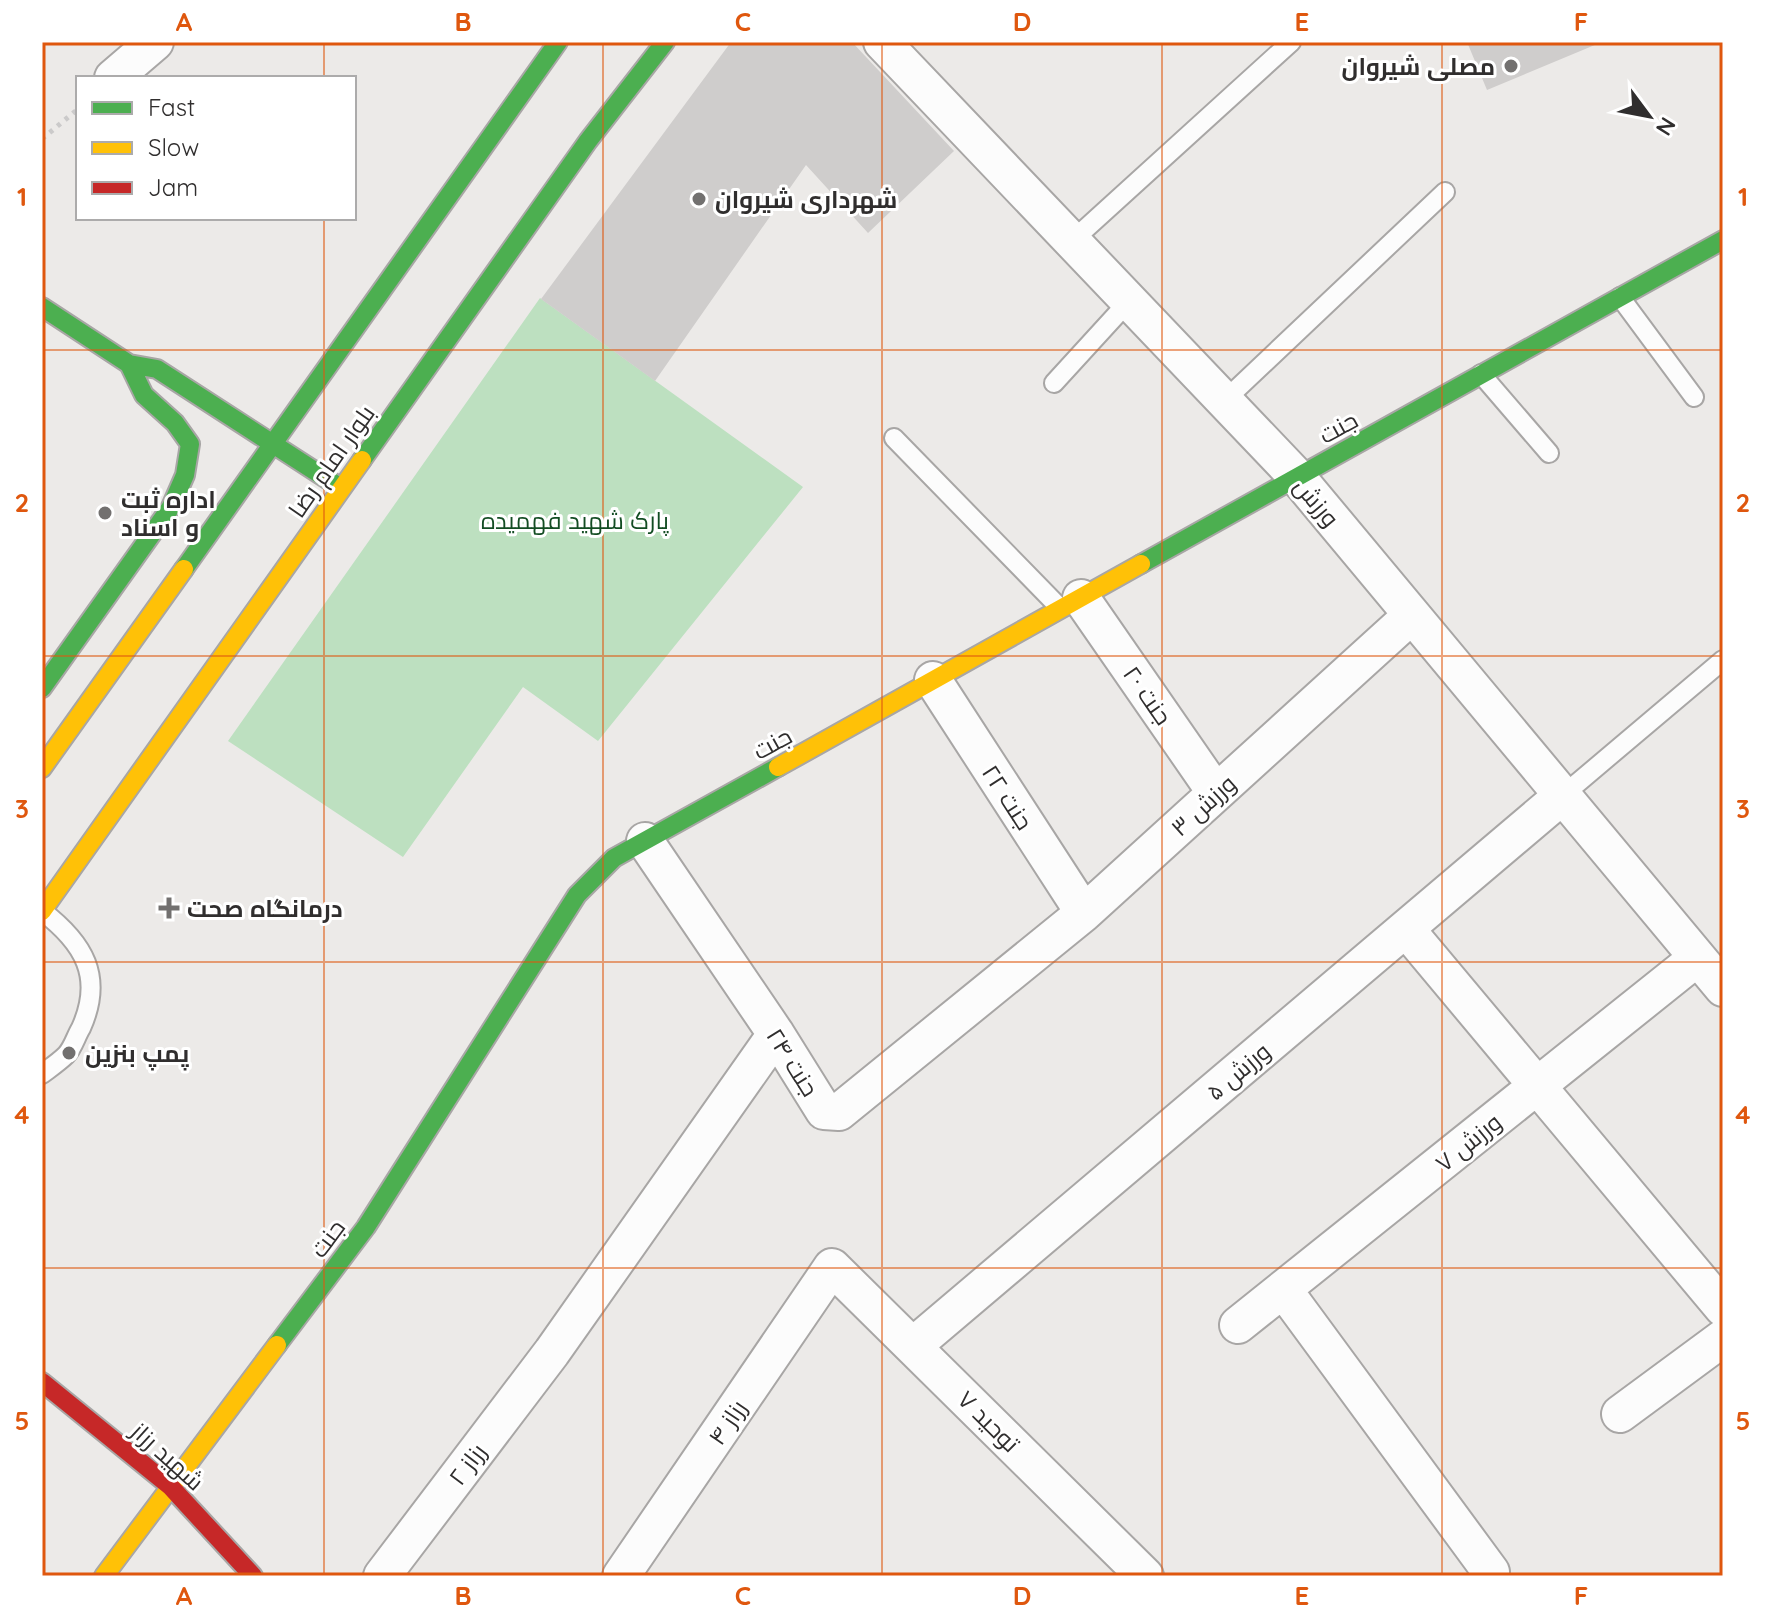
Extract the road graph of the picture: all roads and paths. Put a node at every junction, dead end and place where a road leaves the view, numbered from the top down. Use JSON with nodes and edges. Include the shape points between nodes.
{"nodes":[{"id":1,"x":155,"y":42,"type":"edge"},
{"id":2,"x":558,"y":42,"type":"edge"},
{"id":3,"x":665,"y":42,"type":"edge"},
{"id":4,"x":882,"y":42,"type":"edge"},
{"id":5,"x":1291,"y":42,"type":"edge"},
{"id":6,"x":115,"y":76,"type":"edge"},
{"id":7,"x":76,"y":111,"type":"edge"},
{"id":8,"x":42,"y":139,"type":"edge"},
{"id":9,"x":1445,"y":192,"type":"dead end"},
{"id":10,"x":1723,"y":240,"type":"edge"},
{"id":11,"x":1072,"y":241,"type":"junction"},
{"id":12,"x":1620,"y":297,"type":"junction"},
{"id":13,"x":1129,"y":301,"type":"junction"},
{"id":14,"x":42,"y":307,"type":"edge"},
{"id":15,"x":129,"y":364,"type":"junction"},
{"id":16,"x":1481,"y":374,"type":"junction"},
{"id":17,"x":1054,"y":383,"type":"dead end"},
{"id":18,"x":1694,"y":397,"type":"dead end"},
{"id":19,"x":1224,"y":401,"type":"junction"},
{"id":20,"x":894,"y":438,"type":"dead end"},
{"id":21,"x":271,"y":442,"type":"junction"},
{"id":22,"x":1549,"y":453,"type":"dead end"},
{"id":23,"x":1297,"y":477,"type":"junction"},
{"id":24,"x":341,"y":488,"type":"junction"},
{"id":25,"x":1071,"y":603,"type":"junction"},
{"id":26,"x":1412,"y":615,"type":"junction"},
{"id":27,"x":1723,"y":660,"type":"edge"},
{"id":28,"x":933,"y":680,"type":"junction"},
{"id":29,"x":42,"y":688,"type":"edge"},
{"id":30,"x":42,"y":768,"type":"edge"},
{"id":31,"x":1216,"y":793,"type":"junction"},
{"id":32,"x":1562,"y":796,"type":"junction"},
{"id":33,"x":645,"y":841,"type":"junction"},
{"id":34,"x":42,"y":911,"type":"edge"},
{"id":35,"x":1084,"y":913,"type":"junction"},
{"id":36,"x":1406,"y":929,"type":"junction"},
{"id":37,"x":1697,"y":958,"type":"junction"},
{"id":38,"x":1723,"y":988,"type":"edge"},
{"id":39,"x":990,"y":991,"type":"joint"},
{"id":40,"x":776,"y":1034,"type":"junction"},
{"id":41,"x":42,"y":1074,"type":"edge"},
{"id":42,"x":1538,"y":1085,"type":"junction"},
{"id":43,"x":832,"y":1267,"type":"joint"},
{"id":44,"x":1283,"y":1289,"type":"junction"},
{"id":45,"x":1723,"y":1308,"type":"edge"},
{"id":46,"x":1238,"y":1325,"type":"dead end"},
{"id":47,"x":1723,"y":1338,"type":"edge"},
{"id":48,"x":913,"y":1346,"type":"junction"},
{"id":49,"x":42,"y":1382,"type":"edge"},
{"id":50,"x":1620,"y":1414,"type":"dead end"},
{"id":51,"x":170,"y":1486,"type":"junction"},
{"id":52,"x":1491,"y":1572,"type":"dead end"},
{"id":53,"x":104,"y":1576,"type":"edge"},
{"id":54,"x":253,"y":1576,"type":"edge"},
{"id":55,"x":382,"y":1576,"type":"edge"},
{"id":56,"x":621,"y":1576,"type":"edge"},
{"id":57,"x":1145,"y":1576,"type":"edge"}],
"edges":[{"from":1,"to":6,"type":"street"},
{"from":2,"to":21,"type":"street"},
{"from":3,"to":24,"type":"street","name":"بلوار امام رضا","via":[[588,141]]},
{"from":4,"to":11,"type":"street","name":"ورزش"},
{"from":5,"to":11,"type":"lane"},
{"from":7,"to":8,"type":"path"},
{"from":9,"to":19,"type":"lane"},
{"from":10,"to":12,"type":"street","name":"جنت"},
{"from":11,"to":13,"type":"street","name":"ورزش"},
{"from":12,"to":16,"type":"street","name":"جنت"},
{"from":12,"to":18,"type":"lane"},
{"from":13,"to":17,"type":"lane"},
{"from":13,"to":19,"type":"street","name":"ورزش"},
{"from":14,"to":15,"type":"street"},
{"from":15,"to":21,"type":"street","via":[[157,369]]},
{"from":15,"to":29,"type":"street","via":[[144,395],[190,444],[185,475],[171,507]]},
{"from":16,"to":22,"type":"lane"},
{"from":16,"to":23,"type":"street","name":"جنت"},
{"from":19,"to":23,"type":"street","name":"ورزش"},
{"from":20,"to":25,"type":"lane"},
{"from":21,"to":24,"type":"street"},
{"from":21,"to":30,"type":"street"},
{"from":23,"to":25,"type":"street","name":"جنت"},
{"from":23,"to":26,"type":"street","name":"ورزش"},
{"from":24,"to":34,"type":"street","name":"بلوار امام رضا"},
{"from":25,"to":28,"type":"street","name":"جنت"},
{"from":25,"to":31,"type":"street","name":"جنت ۲۰"},
{"from":26,"to":31,"type":"street","name":"ورزش ۳"},
{"from":26,"to":32,"type":"street","name":"ورزش"},
{"from":27,"to":32,"type":"lane"},
{"from":28,"to":33,"type":"street","name":"جنت"},
{"from":28,"to":35,"type":"street","name":"جنت ۲۲"},
{"from":31,"to":35,"type":"street","name":"ورزش ۳"},
{"from":32,"to":36,"type":"street","name":"ورزش ۵"},
{"from":32,"to":37,"type":"street","name":"ورزش"},
{"from":33,"to":40,"type":"street","name":"جنت ۲۴"},
{"from":33,"to":51,"type":"street","name":"جنت","via":[[614,858],[577,895],[366,1227]]},
{"from":34,"to":41,"type":"lane","via":[[84,958],[93,984],[87,1014],[69,1053]]},
{"from":35,"to":39,"type":"street","name":"ورزش ۳"},
{"from":36,"to":42,"type":"street"},
{"from":36,"to":48,"type":"street","name":"ورزش ۵"},
{"from":37,"to":38,"type":"street","name":"ورزش"},
{"from":37,"to":42,"type":"street","name":"ورزش ۷"},
{"from":39,"to":40,"type":"street","name":"جنت ۲۴","via":[[839,1112],[824,1111]]},
{"from":40,"to":55,"type":"street","name":"رزاز ۲","via":[[552,1352]]},
{"from":42,"to":44,"type":"street","name":"ورزش ۷"},
{"from":42,"to":45,"type":"street"},
{"from":43,"to":48,"type":"street","name":"توحید ۷"},
{"from":43,"to":56,"type":"street","name":"رزاز ۴"},
{"from":44,"to":46,"type":"street","name":"ورزش ۷"},
{"from":44,"to":52,"type":"street"},
{"from":47,"to":50,"type":"street"},
{"from":48,"to":57,"type":"street","name":"توحید ۷"},
{"from":49,"to":51,"type":"street","name":"شهید رزاز"},
{"from":51,"to":53,"type":"street","name":"جنت"},
{"from":51,"to":54,"type":"street","name":"شهید رزاز"}]}
